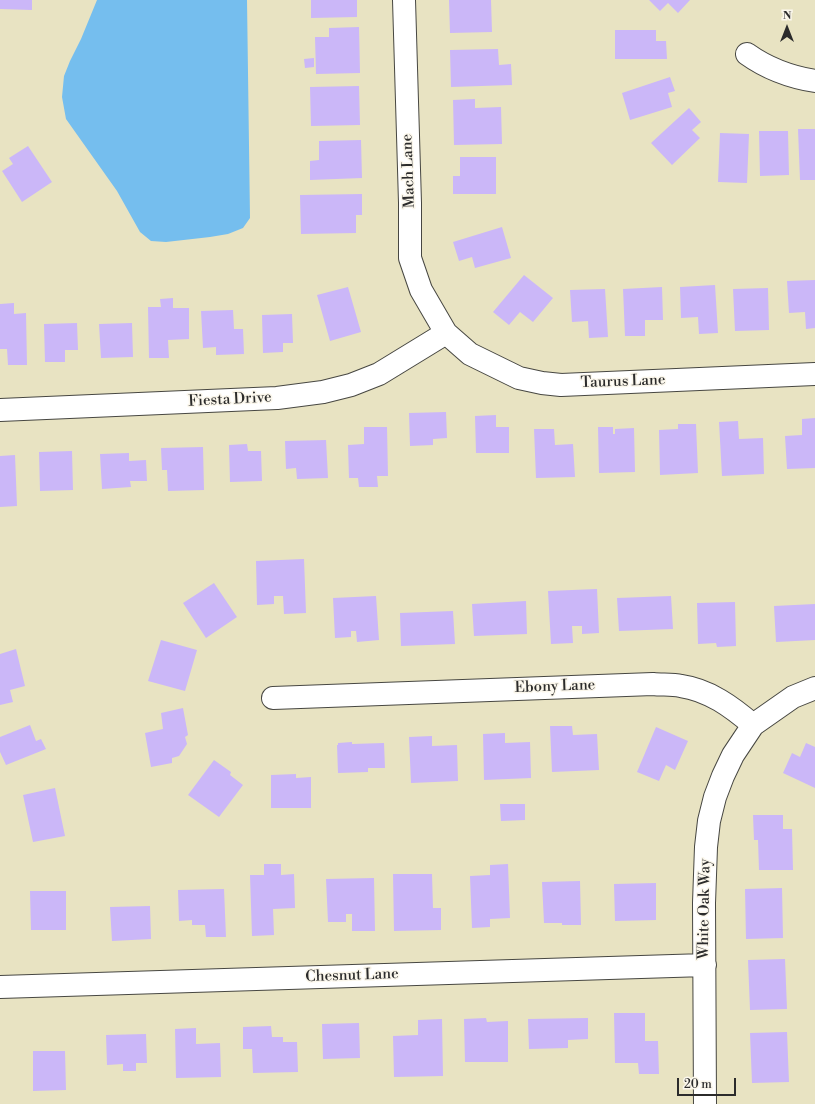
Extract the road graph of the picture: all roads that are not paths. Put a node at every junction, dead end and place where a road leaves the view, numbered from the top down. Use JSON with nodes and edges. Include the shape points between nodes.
{"nodes":[{"id":1,"x":404,"y":0,"type":"edge"},
{"id":2,"x":747,"y":54,"type":"dead end"},
{"id":3,"x":815,"y":81,"type":"edge"},
{"id":4,"x":446,"y":333,"type":"junction"},
{"id":5,"x":815,"y":374,"type":"edge"},
{"id":6,"x":0,"y":410,"type":"edge"},
{"id":7,"x":815,"y":688,"type":"edge"},
{"id":8,"x":273,"y":698,"type":"dead end"},
{"id":9,"x":753,"y":725,"type":"junction"},
{"id":10,"x":704,"y":965,"type":"junction"},
{"id":11,"x":0,"y":987,"type":"edge"},
{"id":12,"x":705,"y":1104,"type":"edge"}],
"edges":[{"from":1,"to":4,"type":"street","name":"Mach Lane","via":[[410,258],[421,290]]},
{"from":2,"to":3,"type":"street","via":[[760,64],[779,72]]},
{"from":4,"to":5,"type":"street","name":"Taurus Lane","via":[[470,354],[519,378],[542,383],[561,385]]},
{"from":4,"to":6,"type":"street","name":"Fiesta Drive","via":[[379,374],[323,392],[276,398]]},
{"from":7,"to":9,"type":"street","via":[[793,697]]},
{"from":8,"to":9,"type":"street","name":"Ebony Lane","via":[[653,684],[682,686],[703,692],[725,703]]},
{"from":9,"to":10,"type":"street","name":"White Oak Way","via":[[733,755],[723,776],[709,821],[704,896]]},
{"from":10,"to":11,"type":"street","name":"Chesnut Lane"},
{"from":10,"to":12,"type":"street","name":"White Oak Way"}]}
